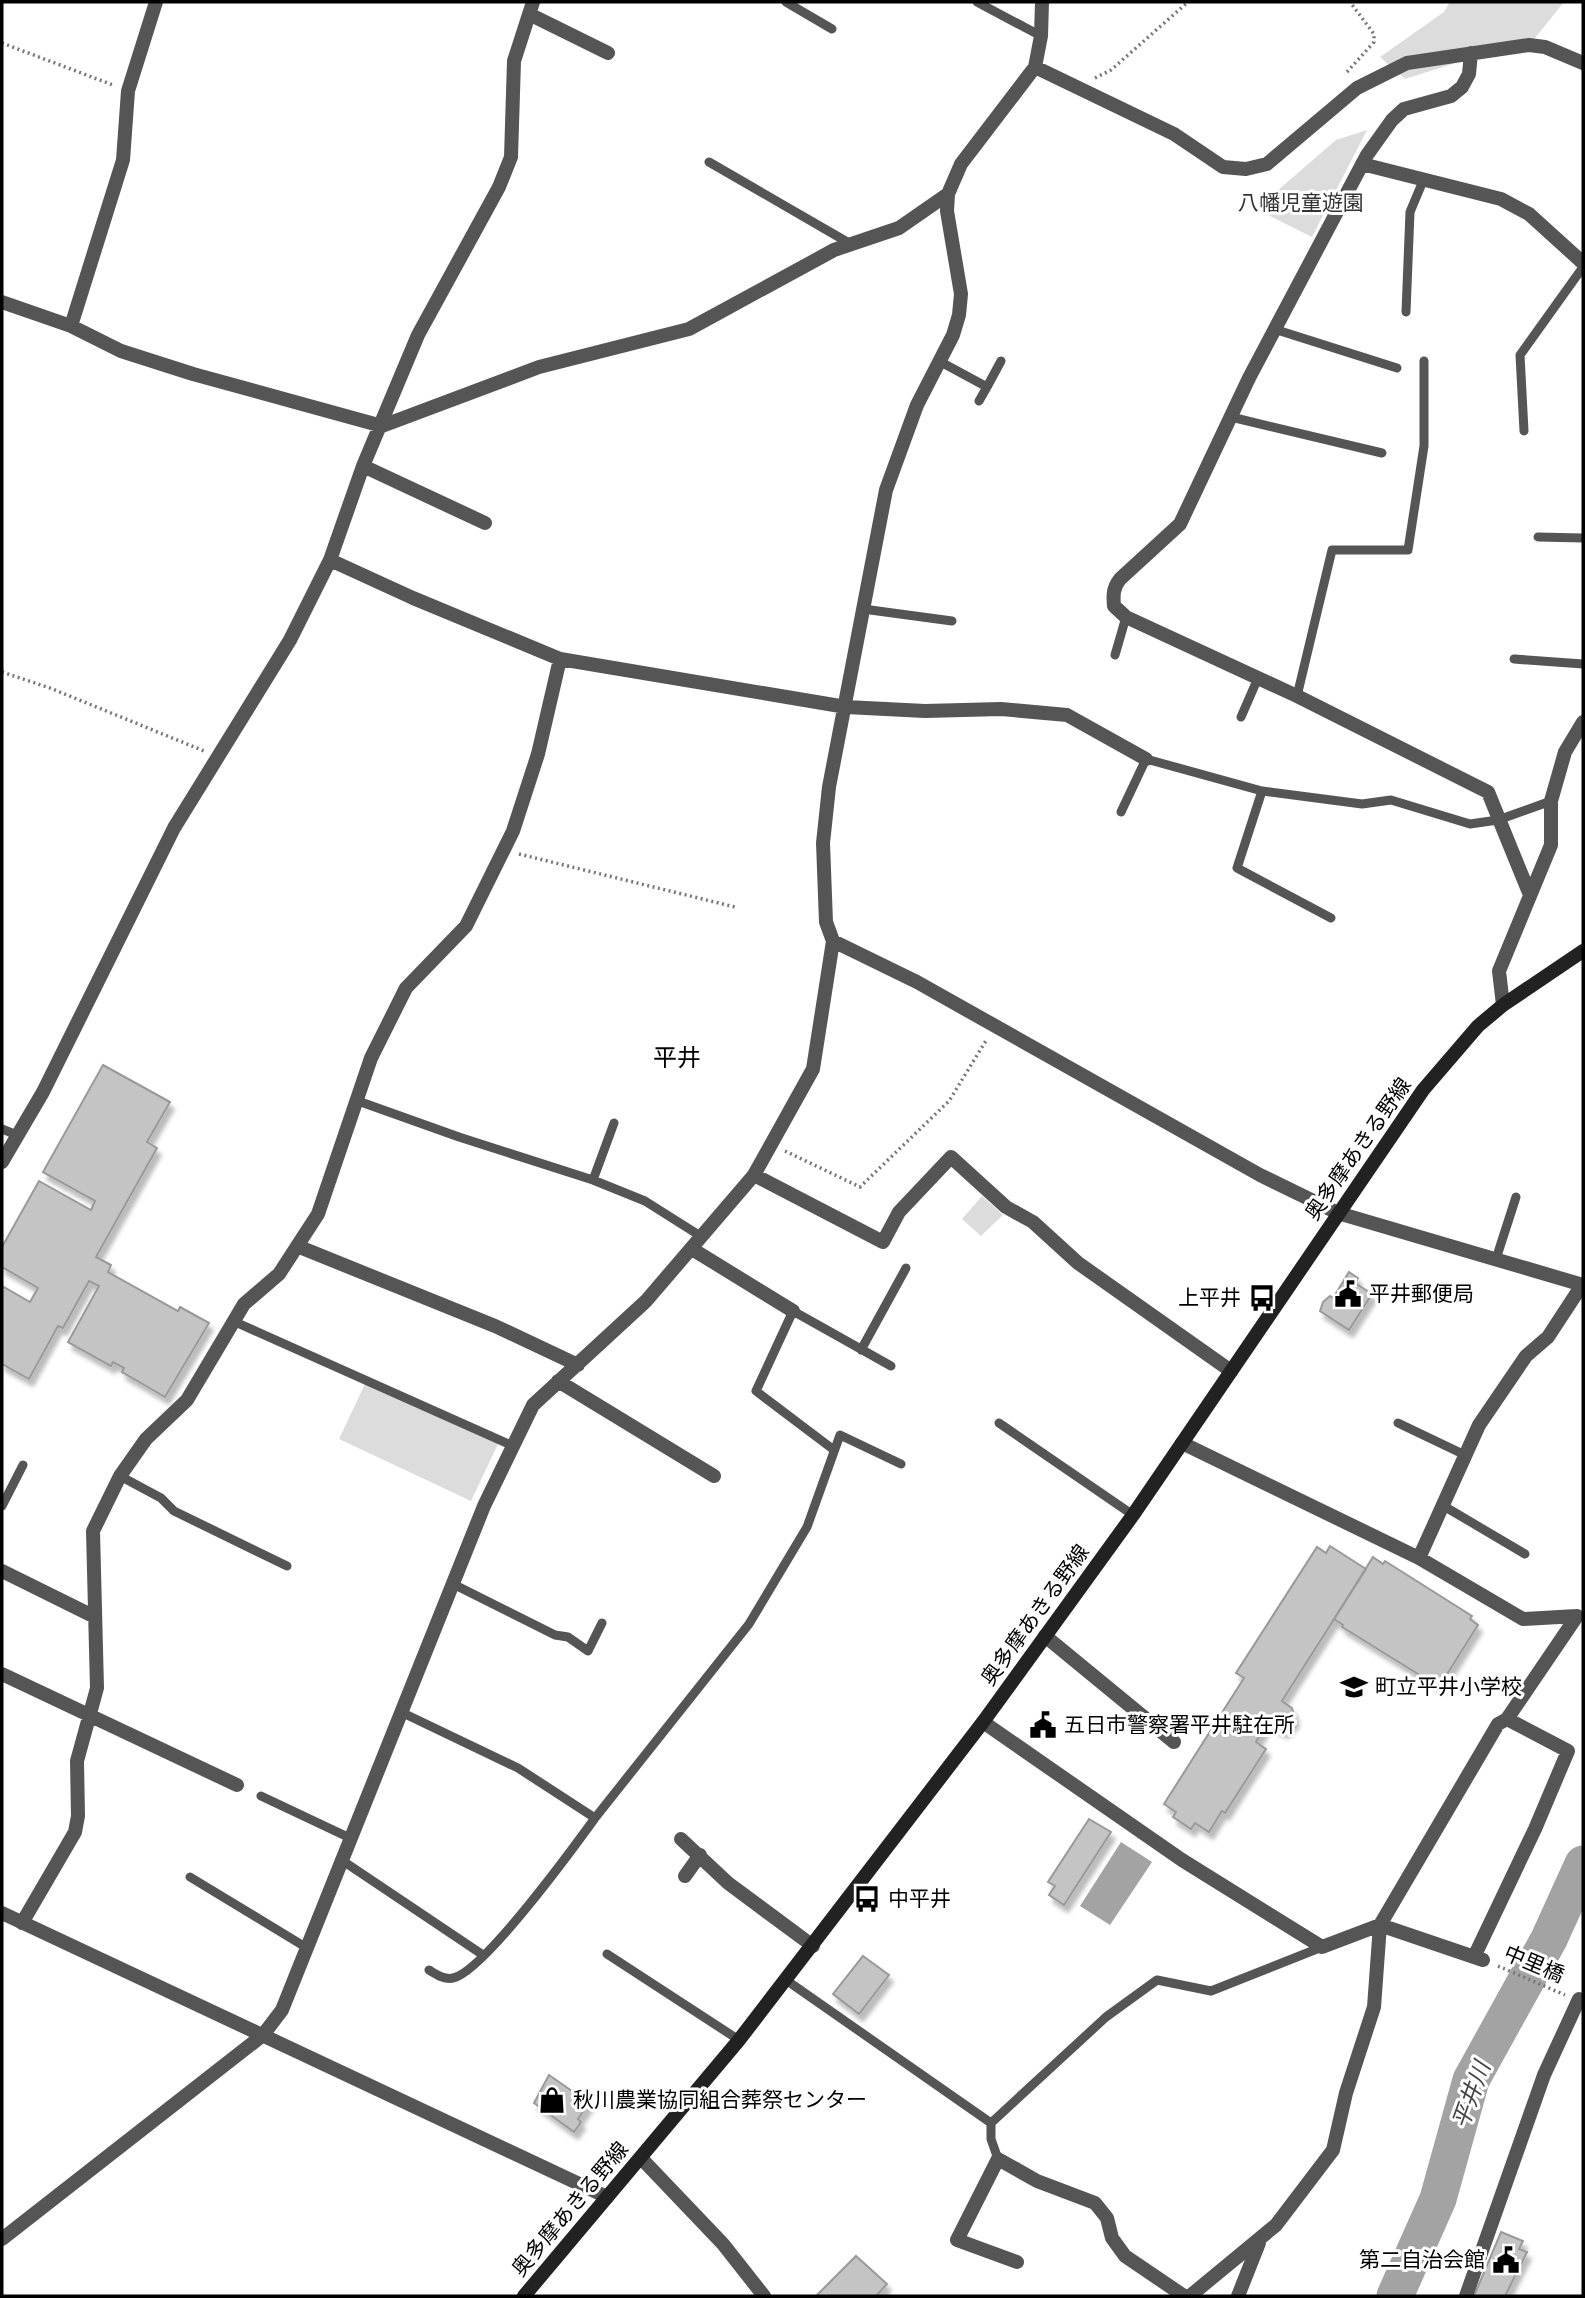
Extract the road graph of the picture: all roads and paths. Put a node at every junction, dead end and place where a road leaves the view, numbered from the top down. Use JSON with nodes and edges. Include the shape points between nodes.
{"nodes":[{"id":1,"x":156,"y":2,"type":"edge"},
{"id":2,"x":786,"y":2,"type":"edge"},
{"id":3,"x":977,"y":2,"type":"edge"},
{"id":4,"x":1042,"y":2,"type":"edge"},
{"id":5,"x":1188,"y":2,"type":"edge"},
{"id":6,"x":1350,"y":2,"type":"edge"},
{"id":7,"x":531,"y":8,"type":"edge"},
{"id":8,"x":832,"y":29,"type":"dead end"},
{"id":9,"x":1041,"y":36,"type":"junction"},
{"id":10,"x":2,"y":43,"type":"edge"},
{"id":11,"x":608,"y":53,"type":"dead end"},
{"id":12,"x":1471,"y":53,"type":"junction"},
{"id":13,"x":1583,"y":63,"type":"edge"},
{"id":14,"x":1035,"y":67,"type":"junction"},
{"id":15,"x":1341,"y":79,"type":"dead end"},
{"id":16,"x":1079,"y":87,"type":"junction"},
{"id":17,"x":128,"y":91,"type":"junction"},
{"id":18,"x":709,"y":162,"type":"dead end"},
{"id":19,"x":1362,"y":164,"type":"junction"},
{"id":20,"x":1423,"y":181,"type":"junction"},
{"id":21,"x":948,"y":194,"type":"junction"},
{"id":22,"x":849,"y":243,"type":"junction"},
{"id":23,"x":1583,"y":265,"type":"edge"},
{"id":24,"x":2,"y":302,"type":"edge"},
{"id":25,"x":1406,"y":312,"type":"dead end"},
{"id":26,"x":71,"y":326,"type":"junction"},
{"id":27,"x":1274,"y":329,"type":"junction"},
{"id":28,"x":939,"y":361,"type":"junction"},
{"id":29,"x":1001,"y":361,"type":"dead end"},
{"id":30,"x":1424,"y":361,"type":"dead end"},
{"id":31,"x":1397,"y":368,"type":"dead end"},
{"id":32,"x":987,"y":387,"type":"junction"},
{"id":33,"x":979,"y":401,"type":"dead end"},
{"id":34,"x":1231,"y":417,"type":"junction"},
{"id":35,"x":382,"y":426,"type":"junction"},
{"id":36,"x":1524,"y":431,"type":"dead end"},
{"id":37,"x":1382,"y":453,"type":"dead end"},
{"id":38,"x":362,"y":466,"type":"junction"},
{"id":39,"x":485,"y":523,"type":"dead end"},
{"id":40,"x":1538,"y":537,"type":"dead end"},
{"id":41,"x":1583,"y":538,"type":"edge"},
{"id":42,"x":330,"y":560,"type":"junction"},
{"id":43,"x":863,"y":609,"type":"junction"},
{"id":44,"x":1126,"y":617,"type":"junction"},
{"id":45,"x":952,"y":621,"type":"dead end"},
{"id":46,"x":1115,"y":655,"type":"dead end"},
{"id":47,"x":560,"y":659,"type":"junction"},
{"id":48,"x":1514,"y":659,"type":"dead end"},
{"id":49,"x":1583,"y":664,"type":"edge"},
{"id":50,"x":2,"y":672,"type":"edge"},
{"id":51,"x":1258,"y":678,"type":"junction"},
{"id":52,"x":1297,"y":696,"type":"junction"},
{"id":53,"x":846,"y":707,"type":"junction"},
{"id":54,"x":1241,"y":717,"type":"dead end"},
{"id":55,"x":1583,"y":722,"type":"edge"},
{"id":56,"x":216,"y":756,"type":"junction"},
{"id":57,"x":1146,"y":760,"type":"junction"},
{"id":58,"x":1262,"y":790,"type":"junction"},
{"id":59,"x":1551,"y":801,"type":"junction"},
{"id":60,"x":1121,"y":812,"type":"dead end"},
{"id":61,"x":1498,"y":820,"type":"junction"},
{"id":62,"x":510,"y":851,"type":"dead end"},
{"id":63,"x":1530,"y":895,"type":"junction"},
{"id":64,"x":735,"y":907,"type":"dead end"},
{"id":65,"x":1331,"y":918,"type":"dead end"},
{"id":66,"x":833,"y":942,"type":"junction"},
{"id":67,"x":1578,"y":955,"type":"edge"},
{"id":68,"x":1503,"y":1005,"type":"junction"},
{"id":69,"x":995,"y":1026,"type":"junction"},
{"id":70,"x":358,"y":1101,"type":"junction"},
{"id":71,"x":614,"y":1123,"type":"dead end"},
{"id":72,"x":2,"y":1129,"type":"edge"},
{"id":73,"x":17,"y":1135,"type":"junction"},
{"id":74,"x":771,"y":1144,"type":"junction"},
{"id":75,"x":2,"y":1162,"type":"edge"},
{"id":76,"x":754,"y":1174,"type":"junction"},
{"id":77,"x":593,"y":1180,"type":"junction"},
{"id":78,"x":1516,"y":1197,"type":"dead end"},
{"id":79,"x":1338,"y":1213,"type":"junction"},
{"id":80,"x":702,"y":1237,"type":"junction"},
{"id":81,"x":297,"y":1246,"type":"junction"},
{"id":82,"x":692,"y":1249,"type":"junction"},
{"id":83,"x":1496,"y":1259,"type":"junction"},
{"id":84,"x":906,"y":1268,"type":"dead end"},
{"id":85,"x":1583,"y":1285,"type":"edge"},
{"id":86,"x":793,"y":1311,"type":"junction"},
{"id":87,"x":233,"y":1321,"type":"junction"},
{"id":88,"x":861,"y":1350,"type":"junction"},
{"id":89,"x":578,"y":1365,"type":"junction"},
{"id":90,"x":891,"y":1366,"type":"dead end"},
{"id":91,"x":1231,"y":1371,"type":"junction"},
{"id":92,"x":558,"y":1381,"type":"junction"},
{"id":93,"x":999,"y":1423,"type":"dead end"},
{"id":94,"x":1398,"y":1423,"type":"dead end"},
{"id":95,"x":1182,"y":1443,"type":"junction"},
{"id":96,"x":513,"y":1446,"type":"junction"},
{"id":97,"x":834,"y":1450,"type":"junction"},
{"id":98,"x":1465,"y":1455,"type":"junction"},
{"id":99,"x":901,"y":1464,"type":"dead end"},
{"id":100,"x":23,"y":1465,"type":"dead end"},
{"id":101,"x":120,"y":1476,"type":"junction"},
{"id":102,"x":714,"y":1476,"type":"dead end"},
{"id":103,"x":2,"y":1506,"type":"edge"},
{"id":104,"x":1443,"y":1506,"type":"junction"},
{"id":105,"x":1133,"y":1515,"type":"junction"},
{"id":106,"x":1525,"y":1554,"type":"dead end"},
{"id":107,"x":1419,"y":1558,"type":"junction"},
{"id":108,"x":287,"y":1566,"type":"dead end"},
{"id":109,"x":2,"y":1571,"type":"edge"},
{"id":110,"x":455,"y":1585,"type":"junction"},
{"id":111,"x":93,"y":1616,"type":"junction"},
{"id":112,"x":602,"y":1623,"type":"dead end"},
{"id":113,"x":1045,"y":1636,"type":"junction"},
{"id":114,"x":2,"y":1674,"type":"edge"},
{"id":115,"x":403,"y":1713,"type":"junction"},
{"id":116,"x":90,"y":1716,"type":"junction"},
{"id":117,"x":1507,"y":1720,"type":"junction"},
{"id":118,"x":983,"y":1722,"type":"junction"},
{"id":119,"x":1174,"y":1742,"type":"dead end"},
{"id":120,"x":237,"y":1785,"type":"dead end"},
{"id":121,"x":261,"y":1796,"type":"dead end"},
{"id":122,"x":595,"y":1818,"type":"junction"},
{"id":123,"x":350,"y":1838,"type":"junction"},
{"id":124,"x":681,"y":1839,"type":"dead end"},
{"id":125,"x":701,"y":1855,"type":"junction"},
{"id":126,"x":340,"y":1860,"type":"junction"},
{"id":127,"x":685,"y":1876,"type":"dead end"},
{"id":128,"x":190,"y":1877,"type":"dead end"},
{"id":129,"x":2,"y":1913,"type":"edge"},
{"id":130,"x":22,"y":1923,"type":"junction"},
{"id":131,"x":1380,"y":1925,"type":"junction"},
{"id":132,"x":813,"y":1946,"type":"junction"},
{"id":133,"x":1322,"y":1947,"type":"junction"},
{"id":134,"x":307,"y":1948,"type":"junction"},
{"id":135,"x":607,"y":1954,"type":"dead end"},
{"id":136,"x":483,"y":1955,"type":"junction"},
{"id":137,"x":1479,"y":1959,"type":"junction"},
{"id":138,"x":429,"y":1970,"type":"dead end"},
{"id":139,"x":786,"y":1980,"type":"junction"},
{"id":140,"x":1578,"y":1998,"type":"edge"},
{"id":141,"x":263,"y":2035,"type":"junction"},
{"id":142,"x":739,"y":2040,"type":"junction"},
{"id":143,"x":991,"y":2123,"type":"junction"},
{"id":144,"x":641,"y":2158,"type":"junction"},
{"id":145,"x":998,"y":2159,"type":"junction"},
{"id":146,"x":607,"y":2197,"type":"junction"},
{"id":147,"x":2,"y":2239,"type":"edge"},
{"id":148,"x":1260,"y":2241,"type":"junction"},
{"id":149,"x":1017,"y":2262,"type":"dead end"},
{"id":150,"x":524,"y":2296,"type":"edge"},
{"id":151,"x":764,"y":2296,"type":"edge"},
{"id":152,"x":1184,"y":2296,"type":"edge"},
{"id":153,"x":1190,"y":2296,"type":"edge"},
{"id":154,"x":1238,"y":2296,"type":"edge"},
{"id":155,"x":1466,"y":2296,"type":"edge"}],
"edges":[{"from":1,"to":17,"type":"street"},
{"from":2,"to":8,"type":"lane"},
{"from":3,"to":9,"type":"lane"},
{"from":4,"to":9,"type":"street"},
{"from":5,"to":16,"type":"path","via":[[1111,70]]},
{"from":6,"to":15,"type":"path","via":[[1374,34],[1374,43]]},
{"from":7,"to":11,"type":"street"},
{"from":7,"to":35,"type":"street","via":[[514,61],[511,157],[418,335]]},
{"from":9,"to":14,"type":"street"},
{"from":10,"to":17,"type":"path"},
{"from":12,"to":13,"type":"street","via":[[1529,45]]},
{"from":12,"to":16,"type":"street","via":[[1407,63],[1382,75],[1357,88],[1267,164],[1246,169],[1223,167],[1174,134]]},
{"from":12,"to":19,"type":"street","via":[[1462,87],[1451,96],[1404,109]]},
{"from":14,"to":16,"type":"street"},
{"from":14,"to":21,"type":"street","via":[[961,164]]},
{"from":17,"to":26,"type":"street","via":[[123,160]]},
{"from":18,"to":22,"type":"lane"},
{"from":19,"to":20,"type":"street"},
{"from":19,"to":27,"type":"street"},
{"from":20,"to":23,"type":"street","via":[[1501,199],[1529,214]]},
{"from":20,"to":25,"type":"lane","via":[[1410,212]]},
{"from":21,"to":22,"type":"street","via":[[899,228]]},
{"from":21,"to":28,"type":"street","via":[[961,294],[956,325]]},
{"from":22,"to":35,"type":"street","via":[[689,329],[539,367]]},
{"from":23,"to":36,"type":"lane","via":[[1520,355]]},
{"from":24,"to":26,"type":"street"},
{"from":26,"to":35,"type":"street","via":[[121,351]]},
{"from":27,"to":31,"type":"lane"},
{"from":27,"to":34,"type":"street"},
{"from":28,"to":32,"type":"lane"},
{"from":28,"to":43,"type":"street","via":[[917,405],[886,490]]},
{"from":29,"to":32,"type":"lane"},
{"from":30,"to":52,"type":"lane","via":[[1424,446],[1409,550],[1332,550]]},
{"from":32,"to":33,"type":"lane"},
{"from":34,"to":37,"type":"lane"},
{"from":34,"to":44,"type":"street","via":[[1180,524],[1114,588],[1114,606]]},
{"from":35,"to":38,"type":"street"},
{"from":38,"to":39,"type":"street"},
{"from":38,"to":42,"type":"street"},
{"from":40,"to":41,"type":"lane"},
{"from":42,"to":47,"type":"street"},
{"from":42,"to":56,"type":"street","via":[[290,640]]},
{"from":43,"to":45,"type":"lane"},
{"from":43,"to":53,"type":"street"},
{"from":44,"to":46,"type":"lane"},
{"from":44,"to":51,"type":"street"},
{"from":47,"to":53,"type":"street"},
{"from":47,"to":70,"type":"street","via":[[538,754],[513,831],[466,926],[406,988],[371,1058]]},
{"from":48,"to":49,"type":"lane"},
{"from":50,"to":56,"type":"path"},
{"from":51,"to":52,"type":"street"},
{"from":51,"to":54,"type":"lane"},
{"from":52,"to":61,"type":"street","via":[[1488,792]]},
{"from":53,"to":57,"type":"street","via":[[1001,709],[1067,715]]},
{"from":53,"to":66,"type":"street","via":[[823,843],[826,922]]},
{"from":55,"to":59,"type":"street","via":[[1565,752]]},
{"from":56,"to":73,"type":"street","via":[[174,828]]},
{"from":57,"to":58,"type":"lane"},
{"from":57,"to":60,"type":"lane"},
{"from":58,"to":61,"type":"lane","via":[[1362,804],[1391,800],[1470,824]]},
{"from":58,"to":65,"type":"lane","via":[[1237,868]]},
{"from":59,"to":61,"type":"lane"},
{"from":59,"to":63,"type":"street","via":[[1551,845]]},
{"from":61,"to":63,"type":"street"},
{"from":62,"to":64,"type":"path"},
{"from":63,"to":68,"type":"street","via":[[1499,971]]},
{"from":66,"to":69,"type":"street"},
{"from":66,"to":74,"type":"street","via":[[813,1069]]},
{"from":67,"to":68,"type":"main road","name":"奥多摩あきる野線"},
{"from":68,"to":79,"type":"main road","name":"奥多摩あきる野線","via":[[1478,1026],[1423,1090]]},
{"from":69,"to":74,"type":"path","via":[[949,1101],[860,1187]]},
{"from":69,"to":79,"type":"street","via":[[1260,1175]]},
{"from":70,"to":77,"type":"lane"},
{"from":70,"to":81,"type":"street","via":[[318,1214]]},
{"from":71,"to":77,"type":"lane"},
{"from":72,"to":73,"type":"lane"},
{"from":73,"to":75,"type":"street"},
{"from":74,"to":76,"type":"street"},
{"from":76,"to":80,"type":"street"},
{"from":76,"to":91,"type":"street","via":[[883,1242],[899,1212],[951,1157],[1006,1208],[1033,1222],[1078,1263]]},
{"from":77,"to":80,"type":"lane","via":[[645,1201]]},
{"from":78,"to":83,"type":"lane"},
{"from":79,"to":83,"type":"street"},
{"from":79,"to":91,"type":"main road","name":"奥多摩あきる野線"},
{"from":80,"to":82,"type":"street"},
{"from":81,"to":87,"type":"street","via":[[279,1274],[244,1304]]},
{"from":81,"to":89,"type":"street","via":[[495,1326]]},
{"from":82,"to":86,"type":"street"},
{"from":82,"to":89,"type":"street","via":[[646,1301]]},
{"from":83,"to":85,"type":"street"},
{"from":84,"to":88,"type":"lane"},
{"from":85,"to":98,"type":"street","via":[[1479,1425]]},
{"from":86,"to":88,"type":"lane"},
{"from":86,"to":97,"type":"lane","via":[[756,1391]]},
{"from":87,"to":96,"type":"lane"},
{"from":87,"to":101,"type":"street","via":[[187,1400],[146,1439]]},
{"from":88,"to":90,"type":"lane"},
{"from":89,"to":92,"type":"street"},
{"from":91,"to":95,"type":"main road","name":"奥多摩あきる野線"},
{"from":92,"to":96,"type":"street","via":[[533,1405]]},
{"from":92,"to":102,"type":"street"},
{"from":93,"to":105,"type":"lane"},
{"from":94,"to":98,"type":"lane"},
{"from":95,"to":105,"type":"main road","name":"奥多摩あきる野線"},
{"from":95,"to":107,"type":"street"},
{"from":96,"to":110,"type":"street","via":[[484,1506]]},
{"from":97,"to":99,"type":"lane","via":[[840,1435]]},
{"from":97,"to":122,"type":"lane","via":[[807,1527],[749,1623]]},
{"from":98,"to":104,"type":"street"},
{"from":100,"to":103,"type":"lane"},
{"from":101,"to":108,"type":"lane","via":[[161,1498],[174,1511]]},
{"from":101,"to":111,"type":"street","via":[[93,1531]]},
{"from":104,"to":106,"type":"lane"},
{"from":104,"to":107,"type":"street"},
{"from":105,"to":113,"type":"main road","name":"奥多摩あきる野線"},
{"from":107,"to":117,"type":"street","via":[[1523,1619],[1577,1616]]},
{"from":109,"to":111,"type":"street"},
{"from":110,"to":112,"type":"lane","via":[[555,1635],[568,1637],[588,1651]]},
{"from":110,"to":115,"type":"street"},
{"from":111,"to":116,"type":"street","via":[[97,1688]]},
{"from":113,"to":118,"type":"main road","name":"奥多摩あきる野線"},
{"from":113,"to":119,"type":"street"},
{"from":114,"to":116,"type":"street"},
{"from":115,"to":122,"type":"lane","via":[[518,1768]]},
{"from":115,"to":123,"type":"street"},
{"from":116,"to":120,"type":"street"},
{"from":116,"to":130,"type":"street","via":[[77,1761],[75,1832]]},
{"from":117,"to":131,"type":"street","via":[[1498,1724]]},
{"from":117,"to":137,"type":"street","via":[[1568,1751]]},
{"from":118,"to":132,"type":"main road","name":"奥多摩あきる野線"},
{"from":118,"to":133,"type":"street","via":[[1172,1854]]},
{"from":121,"to":123,"type":"lane"},
{"from":122,"to":136,"type":"lane","via":[[553,1875]]},
{"from":123,"to":126,"type":"street"},
{"from":124,"to":125,"type":"street"},
{"from":125,"to":127,"type":"street"},
{"from":125,"to":132,"type":"street","via":[[728,1883]]},
{"from":126,"to":134,"type":"street"},
{"from":126,"to":136,"type":"lane"},
{"from":128,"to":134,"type":"lane"},
{"from":129,"to":130,"type":"street"},
{"from":130,"to":141,"type":"street"},
{"from":131,"to":133,"type":"street"},
{"from":131,"to":137,"type":"street"},
{"from":131,"to":148,"type":"street","via":[[1374,2007],[1333,2150]]},
{"from":132,"to":139,"type":"main road","name":"奥多摩あきる野線"},
{"from":133,"to":143,"type":"lane","via":[[1212,1991],[1157,1980],[1106,2017]]},
{"from":134,"to":141,"type":"street","via":[[282,2010]]},
{"from":135,"to":142,"type":"lane"},
{"from":136,"to":138,"type":"lane","via":[[455,1978],[442,1978]]},
{"from":137,"to":140,"type":"path","name":"中里橋"},
{"from":139,"to":142,"type":"main road","name":"奥多摩あきる野線"},
{"from":139,"to":143,"type":"lane"},
{"from":140,"to":155,"type":"street","via":[[1544,2075]]},
{"from":141,"to":146,"type":"street"},
{"from":141,"to":147,"type":"street"},
{"from":142,"to":144,"type":"main road","name":"奥多摩あきる野線"},
{"from":143,"to":145,"type":"lane"},
{"from":144,"to":146,"type":"main road","name":"奥多摩あきる野線"},
{"from":144,"to":151,"type":"street","via":[[723,2244]]},
{"from":145,"to":149,"type":"street","via":[[957,2240]]},
{"from":145,"to":152,"type":"street","via":[[1037,2181],[1095,2203],[1125,2256]]},
{"from":146,"to":150,"type":"main road","name":"奥多摩あきる野線"},
{"from":148,"to":153,"type":"street"},
{"from":148,"to":154,"type":"street"}]}
